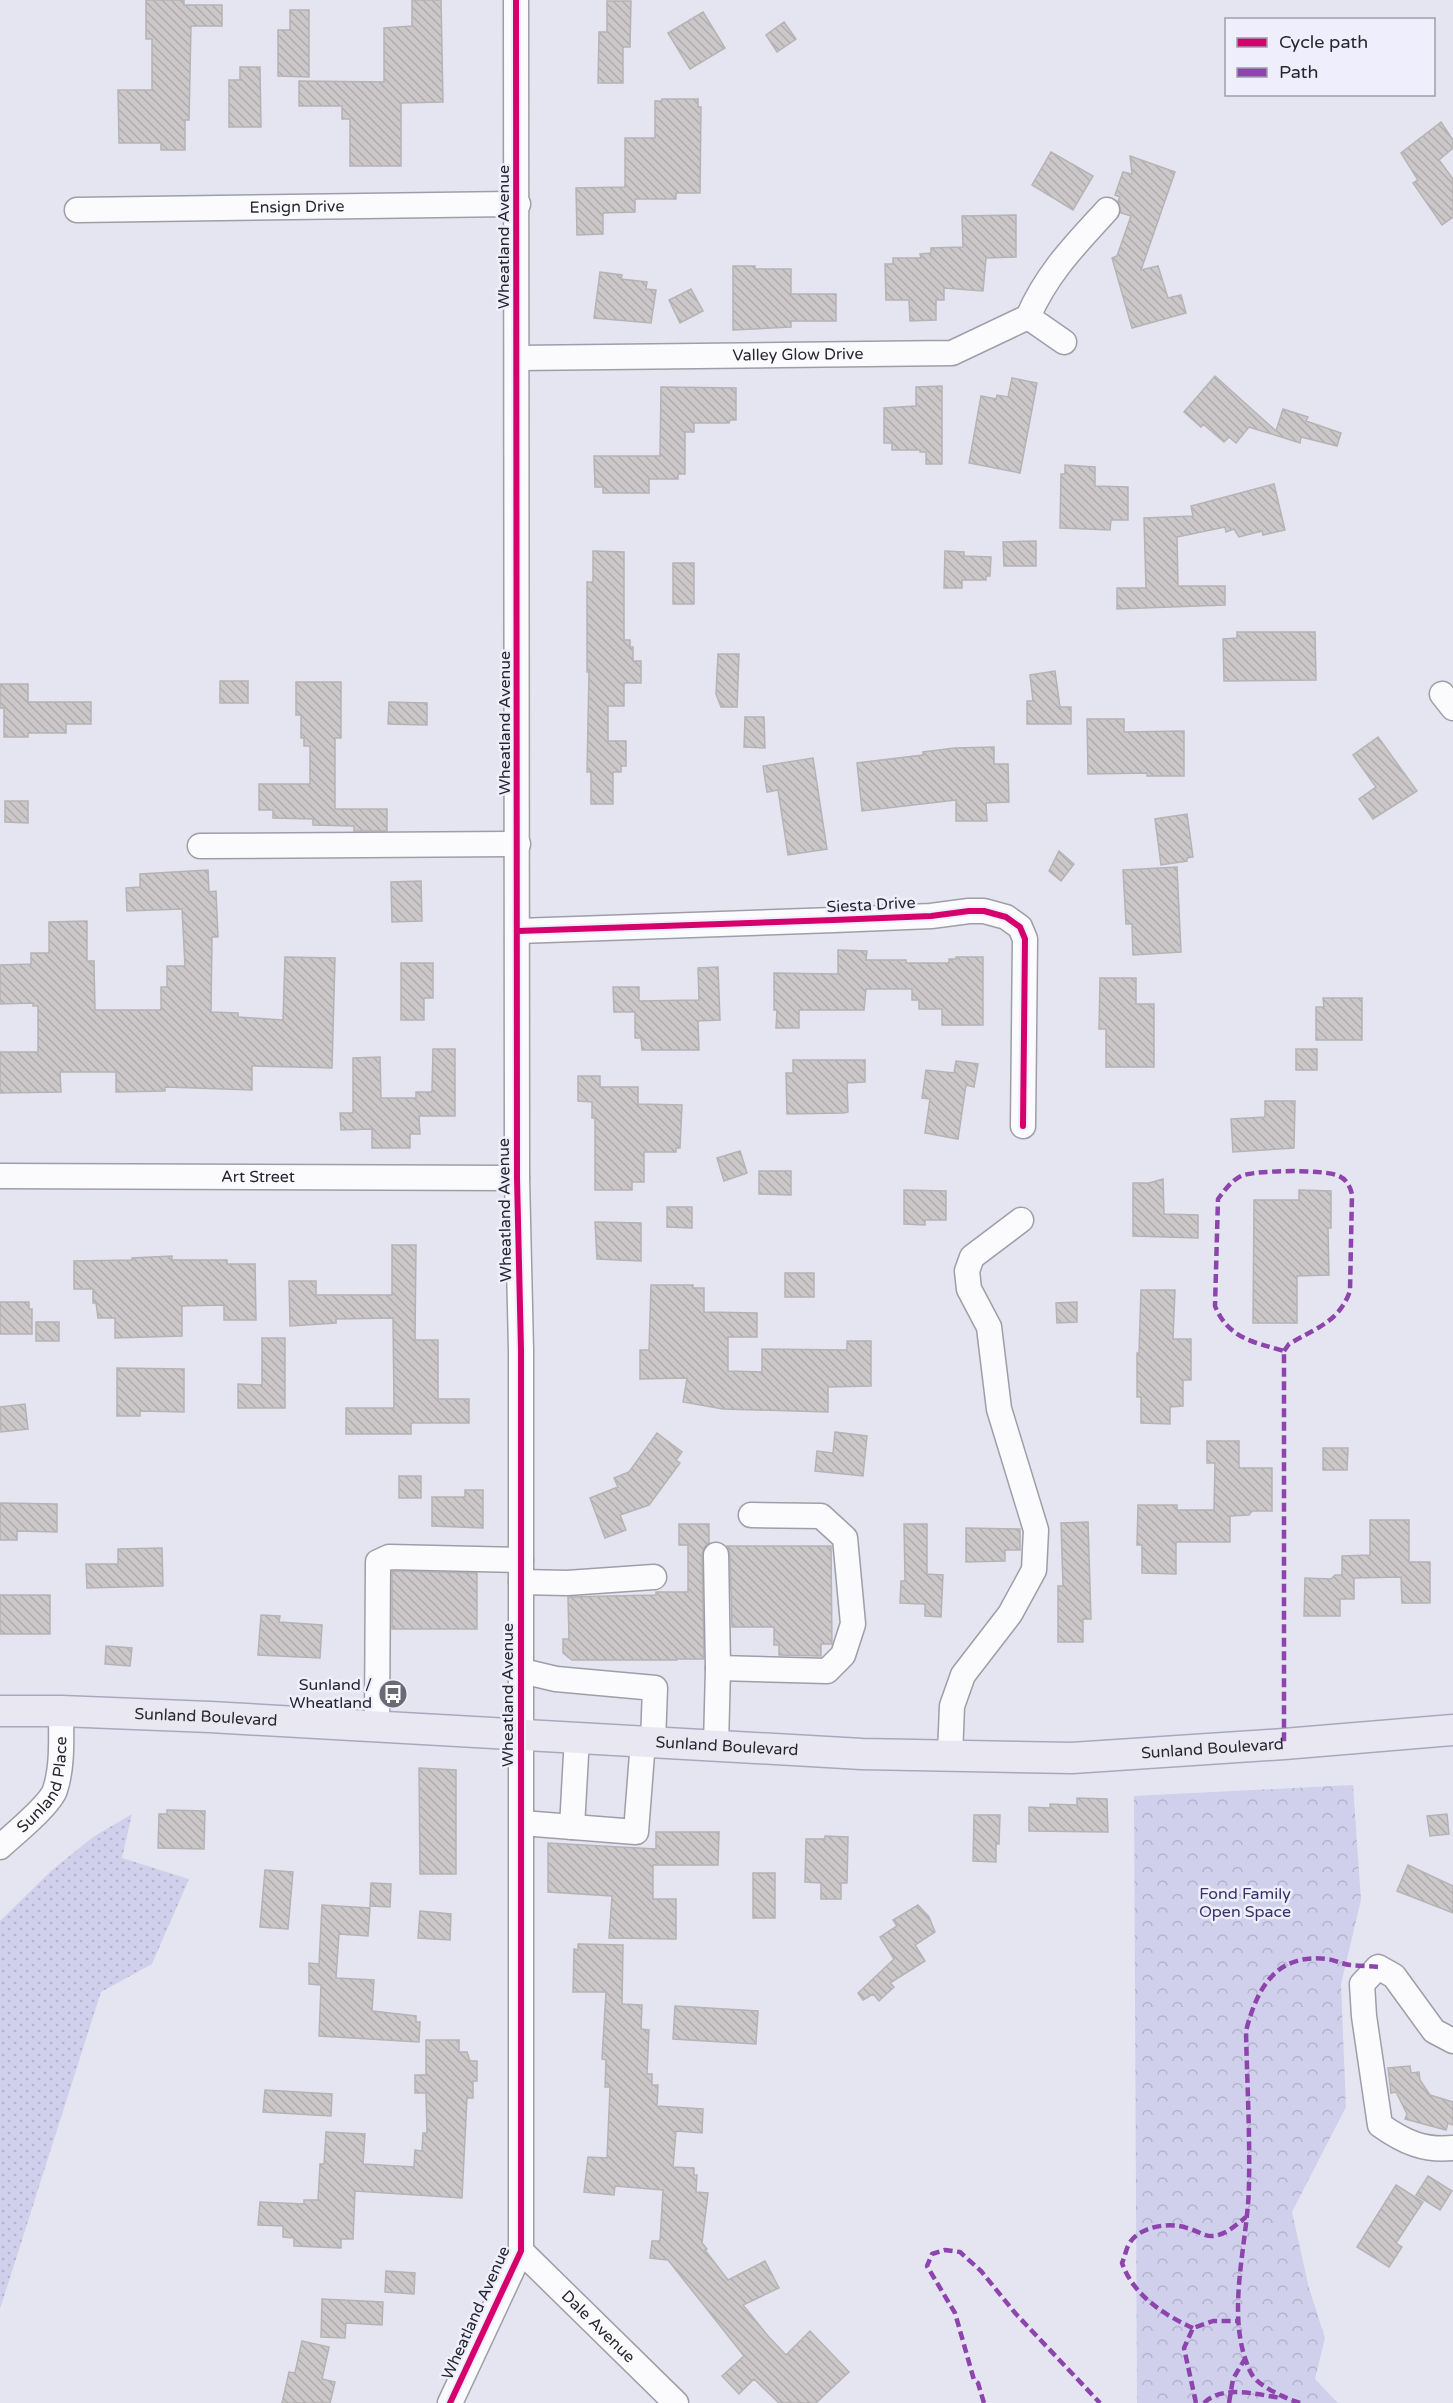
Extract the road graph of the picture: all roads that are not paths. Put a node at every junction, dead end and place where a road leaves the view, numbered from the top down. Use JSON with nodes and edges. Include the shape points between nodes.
{"nodes":[{"id":1,"x":516,"y":0,"type":"edge"},
{"id":2,"x":518,"y":204,"type":"junction"},
{"id":3,"x":77,"y":210,"type":"dead end"},
{"id":4,"x":1107,"y":210,"type":"dead end"},
{"id":5,"x":1028,"y":317,"type":"junction"},
{"id":6,"x":1064,"y":342,"type":"dead end"},
{"id":7,"x":518,"y":358,"type":"junction"},
{"id":8,"x":518,"y":844,"type":"junction"},
{"id":9,"x":200,"y":846,"type":"dead end"},
{"id":10,"x":518,"y":931,"type":"junction"},
{"id":11,"x":1023,"y":1126,"type":"dead end"},
{"id":12,"x":0,"y":1176,"type":"edge"},
{"id":13,"x":517,"y":1178,"type":"junction"},
{"id":14,"x":1021,"y":1220,"type":"dead end"},
{"id":15,"x":751,"y":1515,"type":"dead end"},
{"id":16,"x":716,"y":1555,"type":"dead end"},
{"id":17,"x":521,"y":1571,"type":"junction"},
{"id":18,"x":654,"y":1576,"type":"dead end"},
{"id":19,"x":718,"y":1668,"type":"junction"},
{"id":20,"x":522,"y":1671,"type":"junction"},
{"id":21,"x":0,"y":1710,"type":"edge"},
{"id":22,"x":61,"y":1710,"type":"junction"},
{"id":23,"x":377,"y":1726,"type":"junction"},
{"id":24,"x":1453,"y":1730,"type":"edge"},
{"id":25,"x":522,"y":1734,"type":"junction"},
{"id":26,"x":577,"y":1737,"type":"junction"},
{"id":27,"x":648,"y":1742,"type":"junction"},
{"id":28,"x":716,"y":1745,"type":"junction"},
{"id":29,"x":950,"y":1755,"type":"junction"},
{"id":30,"x":522,"y":1823,"type":"junction"},
{"id":31,"x":572,"y":1827,"type":"junction"},
{"id":32,"x":0,"y":1847,"type":"edge"},
{"id":33,"x":1453,"y":2041,"type":"edge"},
{"id":34,"x":1453,"y":2148,"type":"edge"},
{"id":35,"x":522,"y":2251,"type":"junction"},
{"id":36,"x":450,"y":2403,"type":"edge"},
{"id":37,"x":676,"y":2403,"type":"edge"}],
"edges":[{"from":1,"to":2,"type":"street","name":"Wheatland Avenue"},
{"from":2,"to":3,"type":"street","name":"Ensign Drive"},
{"from":2,"to":7,"type":"street","name":"Wheatland Avenue"},
{"from":4,"to":5,"type":"street","via":[[1051,273]]},
{"from":5,"to":6,"type":"street"},
{"from":5,"to":7,"type":"street","name":"Valley Glow Drive","via":[[951,353]]},
{"from":7,"to":8,"type":"street","name":"Wheatland Avenue"},
{"from":8,"to":9,"type":"street"},
{"from":8,"to":10,"type":"street","name":"Wheatland Avenue"},
{"from":10,"to":11,"type":"street","name":"Siesta Drive","via":[[931,916],[969,911],[998,914],[1020,927],[1026,939]]},
{"from":10,"to":13,"type":"street","name":"Wheatland Avenue"},
{"from":12,"to":13,"type":"street","name":"Art Street"},
{"from":13,"to":17,"type":"street","name":"Wheatland Avenue"},
{"from":14,"to":29,"type":"street","via":[[972,1257],[967,1271],[969,1289],[988,1327],[999,1409],[1036,1530],[1034,1570],[1010,1614],[963,1675],[952,1706]]},
{"from":15,"to":19,"type":"street","via":[[821,1516],[845,1538],[853,1624],[843,1655],[826,1671]]},
{"from":16,"to":19,"type":"street"},
{"from":17,"to":18,"type":"street","via":[[567,1583]]},
{"from":17,"to":20,"type":"street","name":"Wheatland Avenue"},
{"from":17,"to":23,"type":"street","via":[[389,1557],[378,1562]]},
{"from":19,"to":28,"type":"street"},
{"from":20,"to":25,"type":"street","name":"Wheatland Avenue"},
{"from":20,"to":27,"type":"street","via":[[556,1679],[655,1688]]},
{"from":21,"to":22,"type":"main road","name":"Sunland Boulevard"},
{"from":22,"to":23,"type":"main road","name":"Sunland Boulevard"},
{"from":22,"to":32,"type":"street","name":"Sunland Place","via":[[54,1791]]},
{"from":23,"to":25,"type":"main road","name":"Sunland Boulevard"},
{"from":24,"to":29,"type":"main road","name":"Sunland Boulevard","via":[[1088,1758]]},
{"from":25,"to":26,"type":"main road","name":"Sunland Boulevard"},
{"from":25,"to":30,"type":"street","name":"Wheatland Avenue"},
{"from":26,"to":27,"type":"main road","name":"Sunland Boulevard"},
{"from":26,"to":31,"type":"street"},
{"from":27,"to":28,"type":"main road","name":"Sunland Boulevard"},
{"from":27,"to":31,"type":"street","via":[[636,1832]]},
{"from":28,"to":29,"type":"main road","name":"Sunland Boulevard"},
{"from":30,"to":31,"type":"street"},
{"from":30,"to":35,"type":"street","name":"Wheatland Avenue"},
{"from":33,"to":34,"type":"street","via":[[1434,2031],[1394,1976],[1378,1967],[1362,1984],[1380,2125],[1400,2139],[1434,2150]]},
{"from":35,"to":36,"type":"street","name":"Wheatland Avenue"},
{"from":35,"to":37,"type":"street","name":"Dale Avenue"}]}
